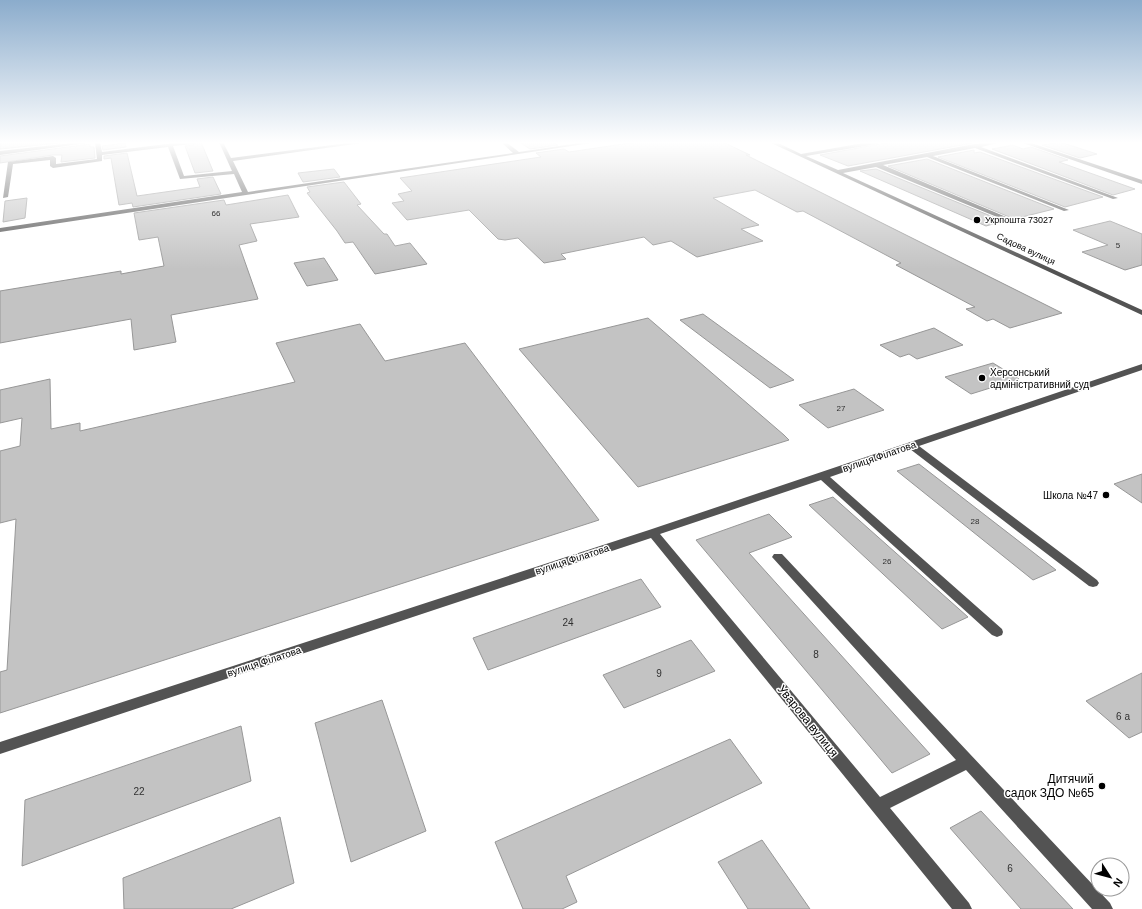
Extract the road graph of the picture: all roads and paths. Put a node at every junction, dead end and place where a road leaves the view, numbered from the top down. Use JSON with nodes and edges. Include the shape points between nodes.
{"nodes":[{"id":1,"x":7,"y":184,"type":"edge"},
{"id":2,"x":242,"y":184,"type":"edge"},
{"id":3,"x":309,"y":184,"type":"edge"},
{"id":4,"x":866,"y":184,"type":"edge"},
{"id":5,"x":924,"y":184,"type":"edge"},
{"id":6,"x":1001,"y":184,"type":"edge"},
{"id":7,"x":1078,"y":184,"type":"edge"},
{"id":8,"x":246,"y":194,"type":"junction"},
{"id":9,"x":5,"y":197,"type":"dead end"},
{"id":10,"x":1115,"y":198,"type":"dead end"},
{"id":11,"x":1066,"y":210,"type":"dead end"},
{"id":12,"x":1016,"y":223,"type":"dead end"},
{"id":13,"x":0,"y":230,"type":"edge"},
{"id":14,"x":1142,"y":313,"type":"edge"},
{"id":15,"x":1142,"y":367,"type":"edge"},
{"id":16,"x":911,"y":445,"type":"junction"},
{"id":17,"x":822,"y":475,"type":"junction"},
{"id":18,"x":653,"y":532,"type":"junction"},
{"id":19,"x":778,"y":557,"type":"dead end"},
{"id":20,"x":1093,"y":583,"type":"dead end"},
{"id":21,"x":997,"y":632,"type":"dead end"},
{"id":22,"x":0,"y":748,"type":"edge"},
{"id":23,"x":967,"y":762,"type":"junction"},
{"id":24,"x":878,"y":806,"type":"junction"},
{"id":25,"x":963,"y":909,"type":"edge"},
{"id":26,"x":1104,"y":909,"type":"edge"}],
"edges":[{"from":1,"to":9,"type":"street"},
{"from":2,"to":8,"type":"street"},
{"from":3,"to":8,"type":"street"},
{"from":4,"to":14,"type":"street","name":"Садова вулиця"},
{"from":5,"to":12,"type":"street"},
{"from":6,"to":11,"type":"street"},
{"from":7,"to":10,"type":"street"},
{"from":8,"to":13,"type":"street"},
{"from":15,"to":16,"type":"street","name":"вулиця Філатова"},
{"from":16,"to":17,"type":"street","name":"вулиця Філатова"},
{"from":16,"to":20,"type":"street"},
{"from":17,"to":18,"type":"street","name":"вулиця Філатова"},
{"from":17,"to":21,"type":"street"},
{"from":18,"to":22,"type":"street","name":"вулиця Філатова"},
{"from":18,"to":24,"type":"street","name":"Уварова вулиця"},
{"from":19,"to":23,"type":"street"},
{"from":23,"to":24,"type":"street"},
{"from":23,"to":26,"type":"street"},
{"from":24,"to":25,"type":"street","name":"Уварова вулиця"}]}
